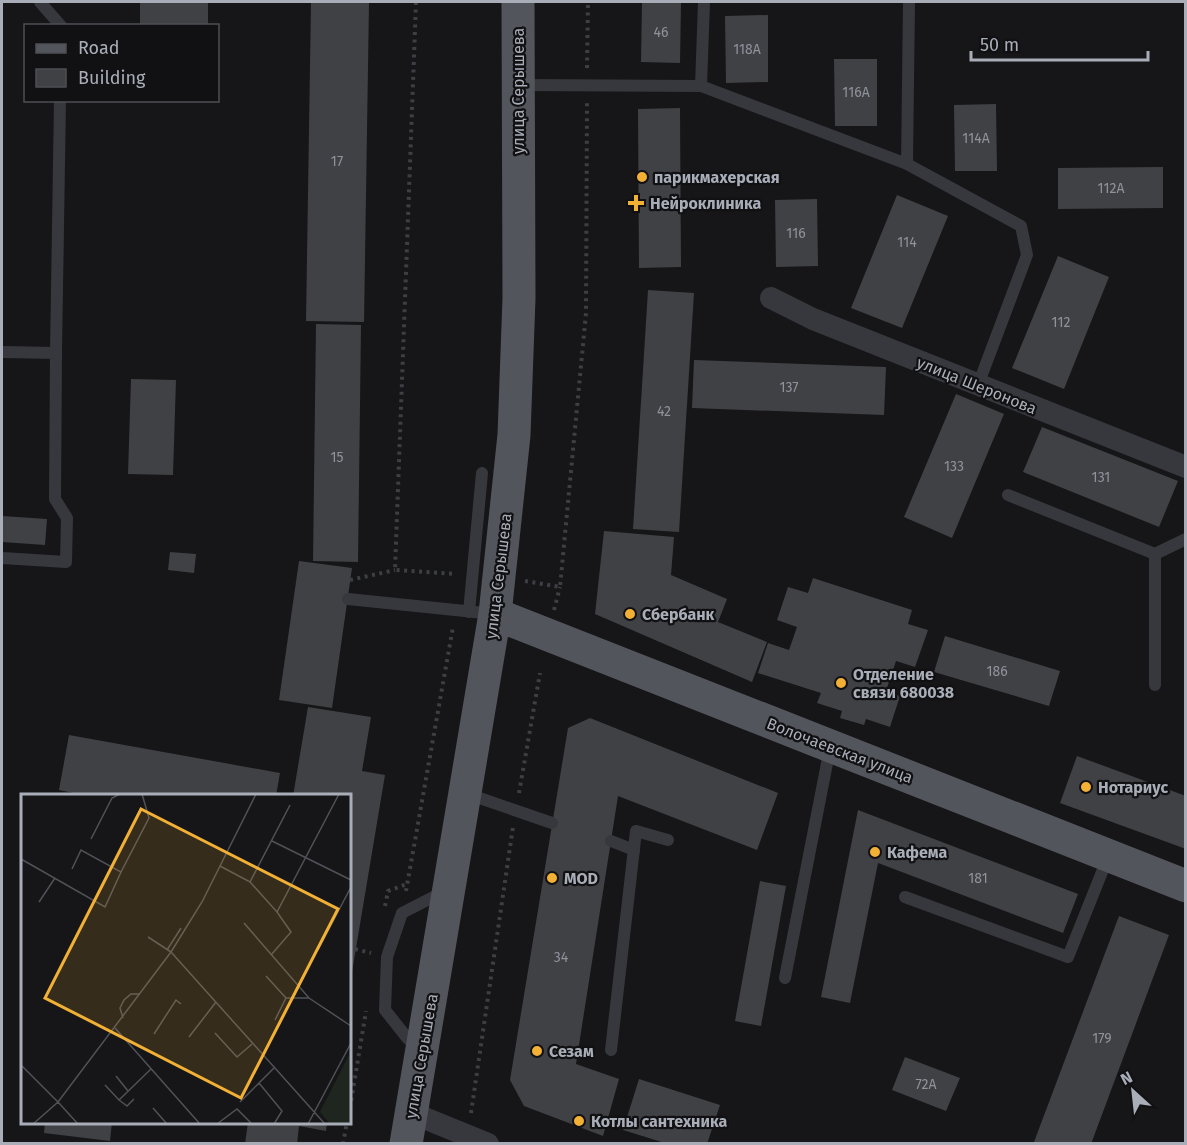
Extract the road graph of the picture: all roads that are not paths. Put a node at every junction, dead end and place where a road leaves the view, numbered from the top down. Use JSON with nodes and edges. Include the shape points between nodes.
{"nodes":[{"id":1,"x":40,"y":2,"type":"edge"},
{"id":2,"x":518,"y":2,"type":"edge"},
{"id":3,"x":704,"y":2,"type":"edge"},
{"id":4,"x":909,"y":2,"type":"edge"},
{"id":5,"x":59,"y":24,"type":"edge"},
{"id":6,"x":518,"y":85,"type":"junction"},
{"id":7,"x":700,"y":86,"type":"junction"},
{"id":8,"x":60,"y":102,"type":"edge"},
{"id":9,"x":907,"y":164,"type":"junction"},
{"id":10,"x":771,"y":298,"type":"dead end"},
{"id":11,"x":2,"y":352,"type":"edge"},
{"id":12,"x":56,"y":353,"type":"junction"},
{"id":13,"x":978,"y":385,"type":"junction"},
{"id":14,"x":1185,"y":467,"type":"edge"},
{"id":15,"x":482,"y":473,"type":"dead end"},
{"id":16,"x":1008,"y":495,"type":"dead end"},
{"id":17,"x":1185,"y":539,"type":"edge"},
{"id":18,"x":1155,"y":554,"type":"junction"},
{"id":19,"x":2,"y":558,"type":"edge"},
{"id":20,"x":348,"y":599,"type":"dead end"},
{"id":21,"x":482,"y":613,"type":"junction"},
{"id":22,"x":1155,"y":686,"type":"dead end"},
{"id":23,"x":831,"y":747,"type":"junction"},
{"id":24,"x":465,"y":793,"type":"junction"},
{"id":25,"x":552,"y":823,"type":"dead end"},
{"id":26,"x":668,"y":840,"type":"dead end"},
{"id":27,"x":611,"y":841,"type":"dead end"},
{"id":28,"x":634,"y":850,"type":"junction"},
{"id":29,"x":1108,"y":856,"type":"junction"},
{"id":30,"x":1185,"y":886,"type":"edge"},
{"id":31,"x":449,"y":890,"type":"junction"},
{"id":32,"x":905,"y":897,"type":"dead end"},
{"id":33,"x":785,"y":978,"type":"dead end"},
{"id":34,"x":423,"y":1049,"type":"junction"},
{"id":35,"x":611,"y":1050,"type":"dead end"},
{"id":36,"x":409,"y":1128,"type":"edge"},
{"id":37,"x":478,"y":1139,"type":"edge"}],
"edges":[{"from":1,"to":5,"type":"lane"},
{"from":2,"to":6,"type":"main road","name":"улица Серышева"},
{"from":3,"to":7,"type":"lane"},
{"from":4,"to":9,"type":"lane"},
{"from":6,"to":7,"type":"lane"},
{"from":6,"to":21,"type":"main road","name":"улица Серышева","via":[[519,298],[514,435]]},
{"from":7,"to":9,"type":"lane"},
{"from":8,"to":12,"type":"lane"},
{"from":9,"to":13,"type":"lane","via":[[1021,226],[1027,255]]},
{"from":10,"to":13,"type":"street","name":"улица Шеронова","via":[[813,319]]},
{"from":11,"to":12,"type":"lane"},
{"from":12,"to":19,"type":"lane","via":[[55,499],[67,518],[66,562]]},
{"from":13,"to":14,"type":"street","name":"улица Шеронова"},
{"from":15,"to":21,"type":"lane"},
{"from":16,"to":18,"type":"lane"},
{"from":17,"to":18,"type":"lane"},
{"from":18,"to":22,"type":"lane"},
{"from":20,"to":21,"type":"lane"},
{"from":21,"to":23,"type":"main road","name":"Волочаевская улица"},
{"from":21,"to":24,"type":"main road","name":"улица Серышева"},
{"from":23,"to":29,"type":"main road","name":"Волочаевская улица"},
{"from":23,"to":33,"type":"lane"},
{"from":24,"to":25,"type":"lane"},
{"from":24,"to":31,"type":"main road","name":"улица Серышева"},
{"from":26,"to":28,"type":"lane","via":[[636,831]]},
{"from":27,"to":28,"type":"lane"},
{"from":28,"to":35,"type":"lane"},
{"from":29,"to":30,"type":"main road","name":"Волочаевская улица"},
{"from":29,"to":32,"type":"lane","via":[[1068,957]]},
{"from":31,"to":34,"type":"main road","name":"улица Серышева"},
{"from":31,"to":34,"type":"lane","via":[[402,913],[387,957],[385,1010],[408,1039]]},
{"from":34,"to":36,"type":"main road","name":"улица Серышева"},
{"from":36,"to":37,"type":"street"}]}
